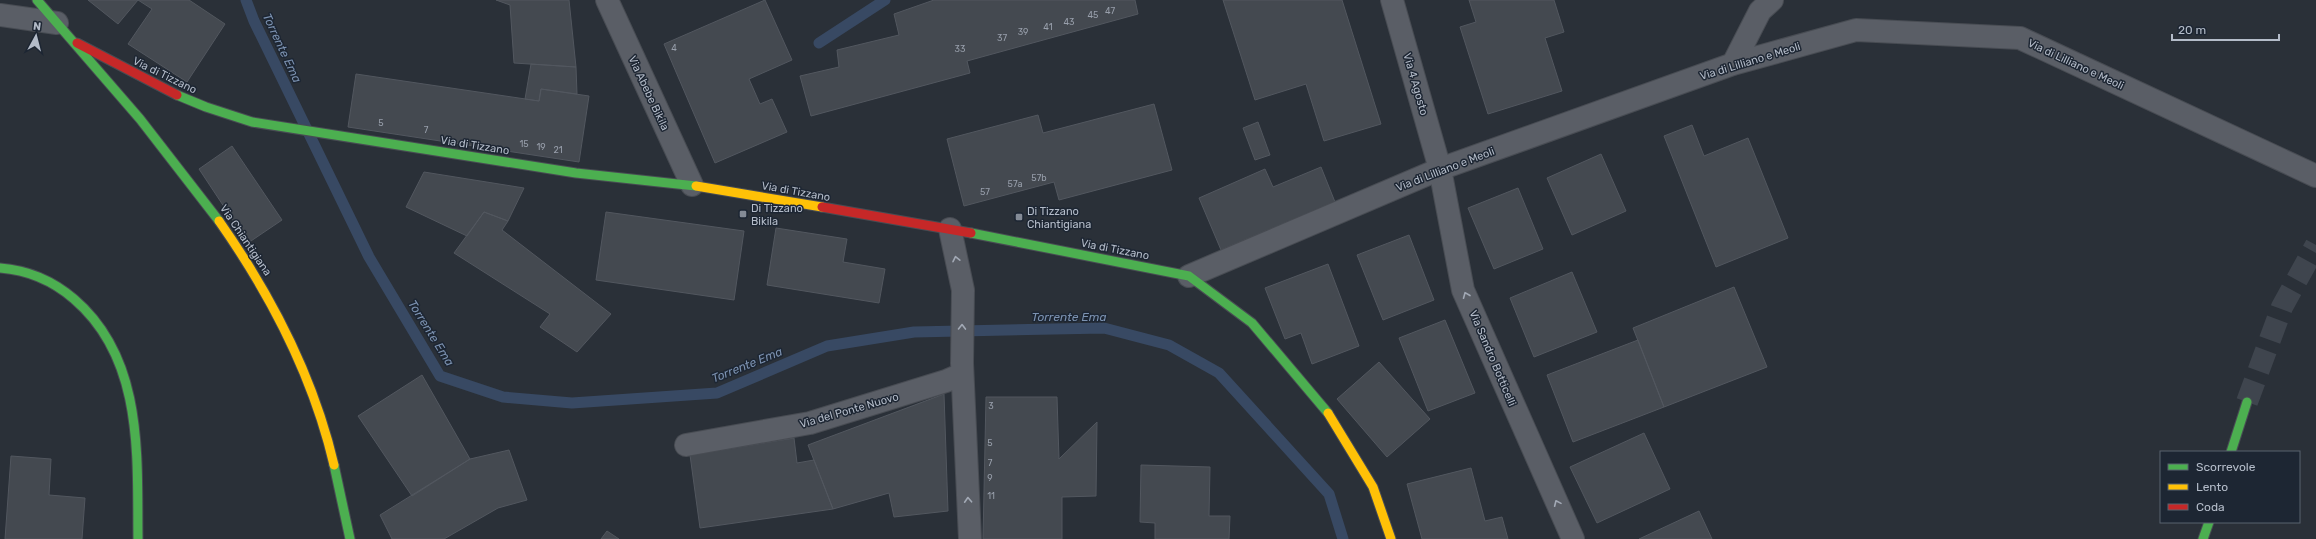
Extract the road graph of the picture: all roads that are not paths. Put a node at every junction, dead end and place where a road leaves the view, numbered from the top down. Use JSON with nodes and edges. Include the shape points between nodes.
{"nodes":[{"id":1,"x":37,"y":0,"type":"edge"},
{"id":2,"x":606,"y":0,"type":"edge"},
{"id":3,"x":1392,"y":0,"type":"edge"},
{"id":4,"x":1772,"y":0,"type":"edge"},
{"id":5,"x":0,"y":15,"type":"edge"},
{"id":6,"x":57,"y":23,"type":"junction"},
{"id":7,"x":77,"y":43,"type":"junction"},
{"id":8,"x":1733,"y":64,"type":"junction"},
{"id":9,"x":1440,"y":169,"type":"junction"},
{"id":10,"x":2316,"y":176,"type":"edge"},
{"id":11,"x":692,"y":185,"type":"junction"},
{"id":12,"x":950,"y":229,"type":"junction"},
{"id":13,"x":0,"y":268,"type":"edge"},
{"id":14,"x":1189,"y":276,"type":"junction"},
{"id":15,"x":962,"y":368,"type":"junction"},
{"id":16,"x":2247,"y":402,"type":"tunnel mouth"},
{"id":17,"x":686,"y":445,"type":"dead end"},
{"id":18,"x":2231,"y":451,"type":"edge"},
{"id":19,"x":2209,"y":523,"type":"edge"},
{"id":20,"x":138,"y":539,"type":"edge"},
{"id":21,"x":350,"y":539,"type":"edge"},
{"id":22,"x":970,"y":539,"type":"edge"},
{"id":23,"x":1391,"y":539,"type":"edge"},
{"id":24,"x":1573,"y":539,"type":"edge"},
{"id":25,"x":2203,"y":539,"type":"edge"}],
"edges":[{"from":1,"to":6,"type":"street","name":"Via Chiantigiana"},
{"from":2,"to":11,"type":"street","name":"Via Abebe Bikila"},
{"from":3,"to":9,"type":"street","name":"Via 4 Agosto"},
{"from":4,"to":8,"type":"street","via":[[1760,11]]},
{"from":5,"to":6,"type":"street"},
{"from":6,"to":7,"type":"street","name":"Via Chiantigiana"},
{"from":7,"to":11,"type":"street","name":"Via di Tizzano","via":[[175,95],[221,114],[252,122],[576,173]]},
{"from":7,"to":21,"type":"street","name":"Via Chiantigiana","via":[[220,220],[266,291],[317,402],[330,443]]},
{"from":8,"to":9,"type":"street","name":"Via di Lilliano e Meoli"},
{"from":8,"to":10,"type":"street","name":"Via di Lilliano e Meoli","via":[[1856,30],[2020,38]]},
{"from":9,"to":14,"type":"street","name":"Via di Lilliano e Meoli"},
{"from":24,"to":9,"type":"street","name":"Via Sandro Botticelli","one_way":true,"via":[[1463,290]]},
{"from":11,"to":12,"type":"street","name":"Via di Tizzano"},
{"from":12,"to":14,"type":"street","name":"Via di Tizzano"},
{"from":15,"to":12,"type":"street","one_way":true,"via":[[963,290]]},
{"from":13,"to":20,"type":"street","via":[[30,274],[53,283],[75,298],[109,337],[122,365],[131,398],[135,429]]},
{"from":14,"to":23,"type":"street","name":"Via di Tizzano","via":[[1252,323],[1334,421],[1373,487]]},
{"from":15,"to":17,"type":"street","name":"Via del Ponte Nuovo","via":[[946,381],[810,423]]},
{"from":22,"to":15,"type":"street","one_way":true},
{"from":16,"to":18,"type":"street"},
{"from":19,"to":25,"type":"street"}]}
